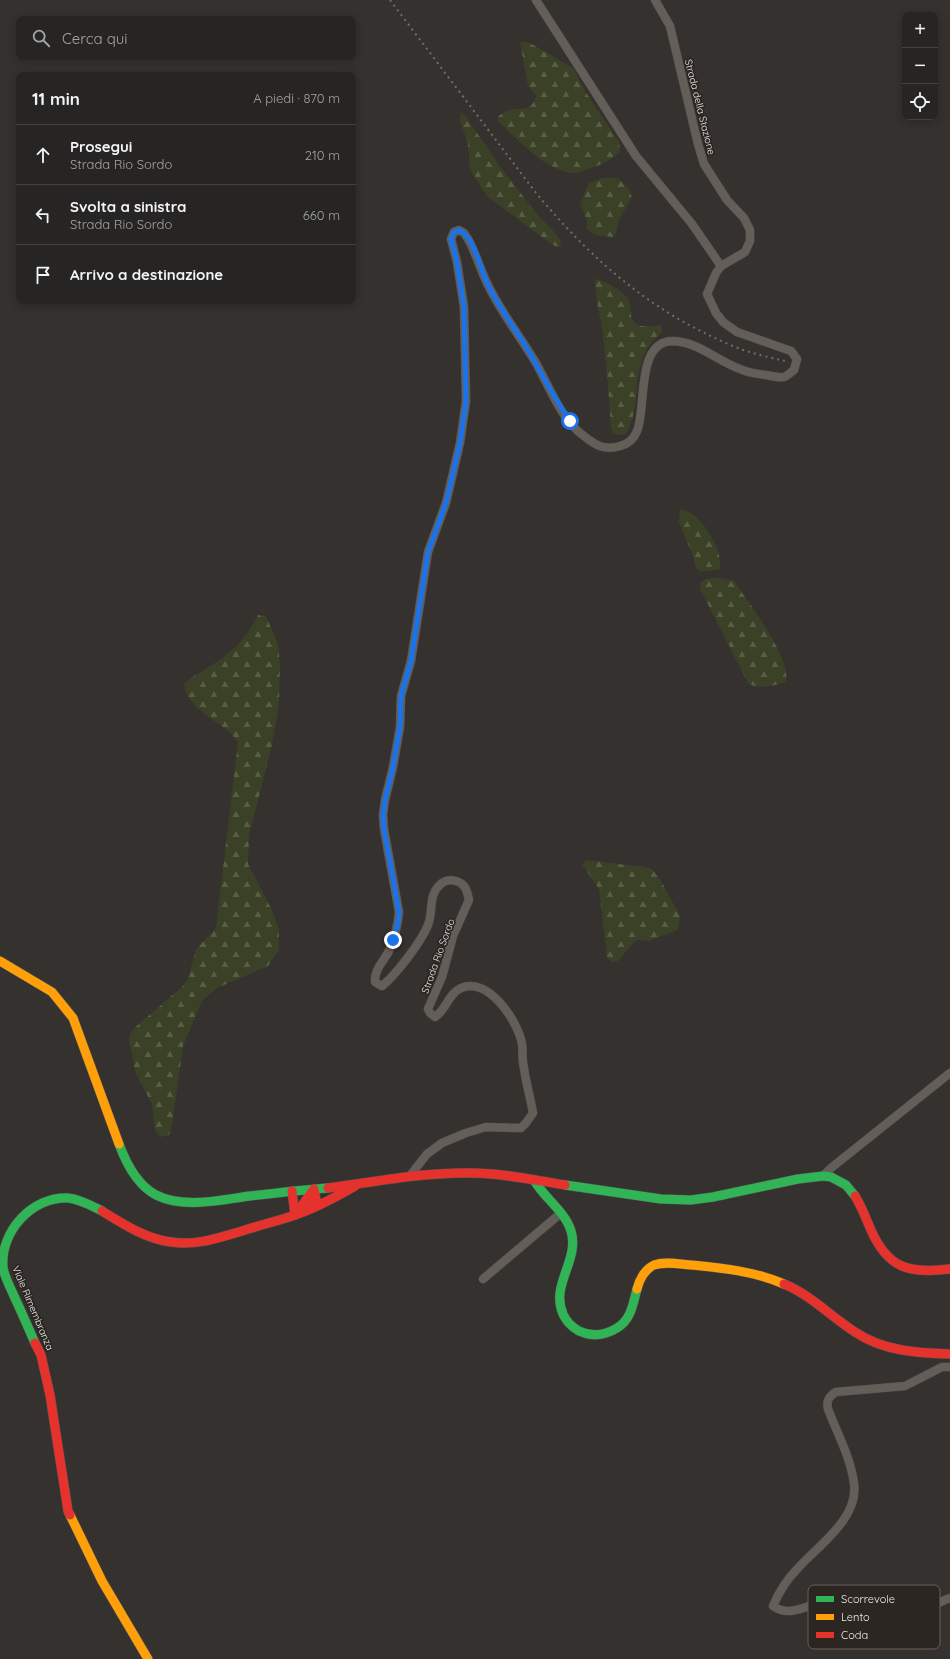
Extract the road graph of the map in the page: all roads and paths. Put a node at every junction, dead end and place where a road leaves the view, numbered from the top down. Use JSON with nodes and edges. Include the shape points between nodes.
{"nodes":[{"id":1,"x":536,"y":0,"type":"edge"},
{"id":2,"x":655,"y":0,"type":"edge"},
{"id":3,"x":721,"y":266,"type":"junction"},
{"id":4,"x":0,"y":961,"type":"edge"},
{"id":5,"x":950,"y":1073,"type":"edge"},
{"id":6,"x":824,"y":1176,"type":"junction"},
{"id":7,"x":409,"y":1177,"type":"junction"},
{"id":8,"x":534,"y":1180,"type":"junction"},
{"id":9,"x":360,"y":1184,"type":"junction"},
{"id":10,"x":314,"y":1189,"type":"junction"},
{"id":11,"x":292,"y":1191,"type":"junction"},
{"id":12,"x":312,"y":1208,"type":"junction"},
{"id":13,"x":561,"y":1213,"type":"junction"},
{"id":14,"x":295,"y":1215,"type":"junction"},
{"id":15,"x":950,"y":1269,"type":"edge"},
{"id":16,"x":483,"y":1279,"type":"dead end"},
{"id":17,"x":950,"y":1354,"type":"edge"},
{"id":18,"x":950,"y":1367,"type":"edge"},
{"id":19,"x":950,"y":1598,"type":"edge"},
{"id":20,"x":940,"y":1601,"type":"edge"},
{"id":21,"x":808,"y":1606,"type":"edge"},
{"id":22,"x":148,"y":1659,"type":"edge"}],
"edges":[{"from":1,"to":3,"type":"street","via":[[636,156],[692,224]]},
{"from":2,"to":3,"type":"street","name":"Strada della Stazione","via":[[670,26],[704,164],[750,230],[750,241],[744,252]]},
{"from":3,"to":7,"type":"street","name":"Strada Rio Sordo","via":[[707,294],[716,313],[737,332],[791,351],[797,359],[794,370],[784,377],[752,373],[739,369],[696,346],[674,341],[663,342],[655,349],[649,360],[637,431],[625,445],[605,448],[597,446],[581,435],[558,404],[487,283],[476,254],[464,233],[459,230],[454,232],[451,239],[464,307],[466,401],[446,503],[428,552],[411,661],[401,696],[400,727],[383,815],[399,912],[398,923],[388,952],[374,976],[375,982],[382,986],[411,952],[428,924],[432,895],[443,882],[457,881],[464,886],[469,900],[428,1009],[435,1017],[445,1008],[452,995],[469,986],[486,991],[495,997],[513,1021],[522,1044],[533,1113],[521,1128],[486,1127],[442,1143],[427,1154]]},
{"from":4,"to":11,"type":"street","via":[[52,992],[73,1018],[122,1150],[144,1186],[156,1195],[182,1202]]},
{"from":5,"to":6,"type":"street"},
{"from":6,"to":8,"type":"street","via":[[715,1197],[684,1200]]},
{"from":6,"to":15,"type":"street","via":[[839,1180],[850,1188],[876,1242],[894,1263],[922,1271]]},
{"from":7,"to":8,"type":"street","via":[[471,1173]]},
{"from":7,"to":9,"type":"street"},
{"from":8,"to":13,"type":"street","via":[[538,1189]]},
{"from":9,"to":10,"type":"street"},
{"from":9,"to":12,"type":"street","name":"Viale Rimembranza"},
{"from":10,"to":11,"type":"street"},
{"from":10,"to":12,"type":"street","via":[[316,1200]]},
{"from":10,"to":14,"type":"street"},
{"from":11,"to":14,"type":"street"},
{"from":12,"to":14,"type":"street","name":"Viale Rimembranza"},
{"from":13,"to":16,"type":"street"},
{"from":13,"to":17,"type":"street","via":[[570,1228],[573,1240],[571,1256],[558,1294],[559,1306],[564,1317],[582,1332],[594,1335],[616,1330],[625,1322],[631,1311],[642,1276],[654,1265],[669,1263],[734,1270],[778,1281],[805,1294],[857,1334],[884,1346],[921,1353]]},
{"from":14,"to":22,"type":"street","name":"Viale Rimembranza","via":[[208,1241],[187,1244],[149,1236],[89,1204],[69,1198],[52,1199],[33,1207],[24,1215],[9,1234],[4,1247],[3,1267],[10,1288],[41,1355],[50,1395],[68,1511],[102,1581]]},
{"from":18,"to":21,"type":"street","via":[[942,1368],[905,1386],[836,1392],[829,1397],[828,1409],[851,1468],[854,1497],[849,1510],[828,1540],[788,1579],[773,1606],[788,1612]]},
{"from":19,"to":20,"type":"street"}]}
